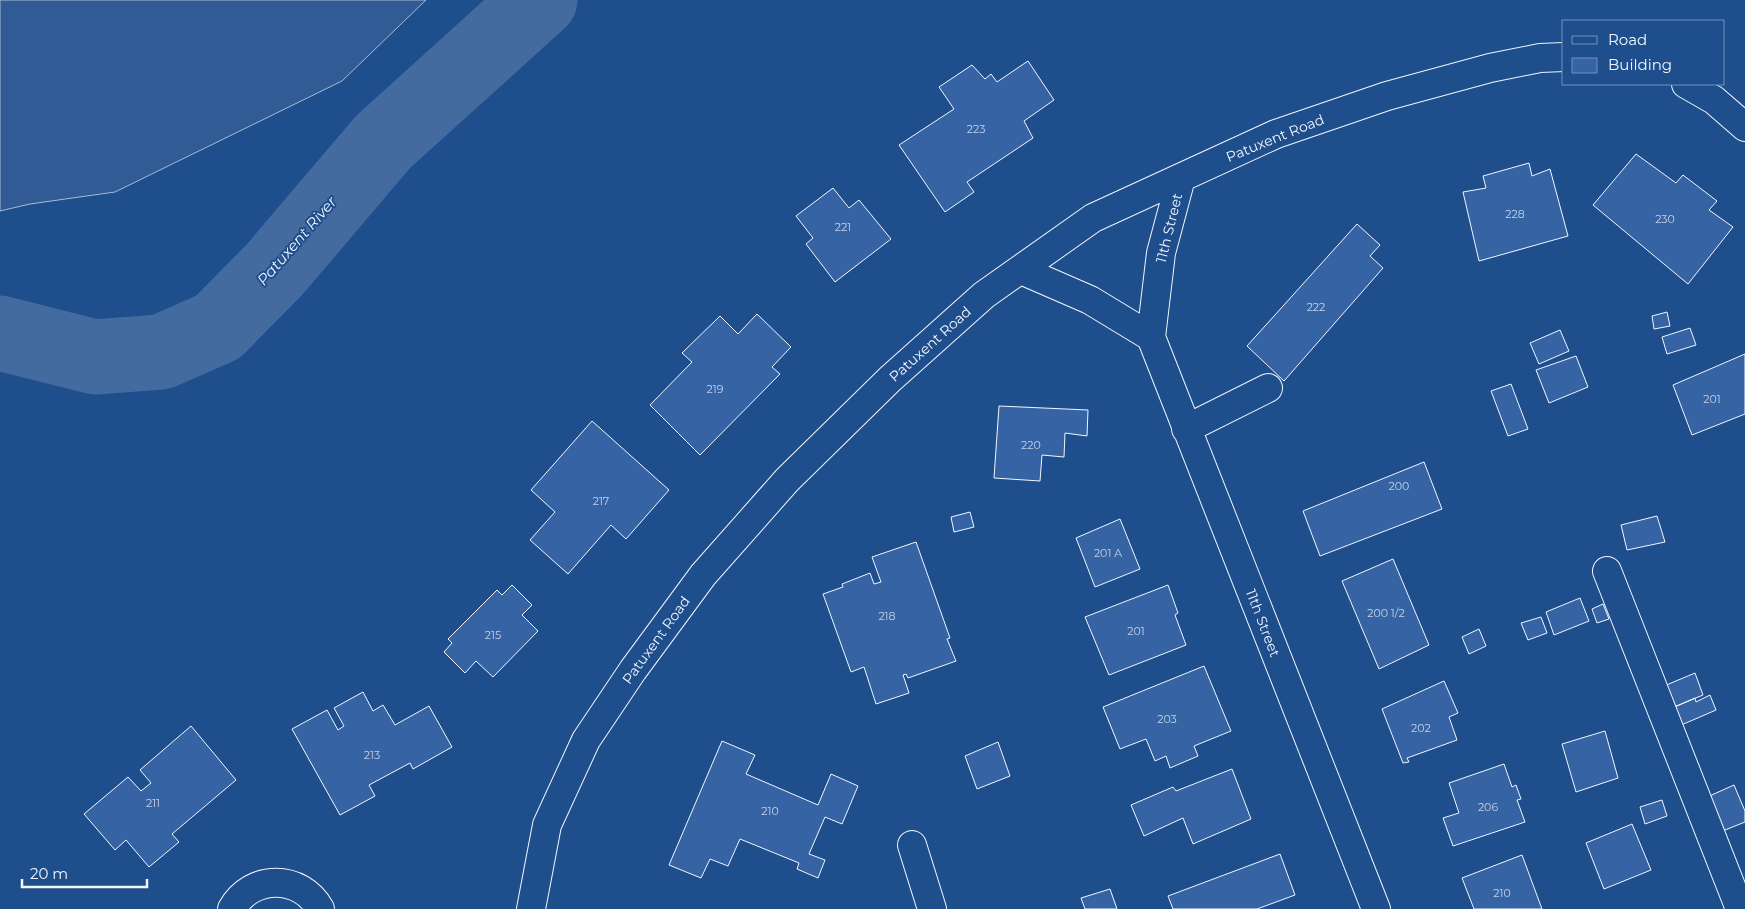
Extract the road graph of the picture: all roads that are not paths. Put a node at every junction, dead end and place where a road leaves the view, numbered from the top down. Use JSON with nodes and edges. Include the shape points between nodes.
{"nodes":[{"id":1,"x":1562,"y":57,"type":"edge"},
{"id":2,"x":1688,"y":85,"type":"edge"},
{"id":3,"x":1745,"y":127,"type":"edge"},
{"id":4,"x":1181,"y":178,"type":"junction"},
{"id":5,"x":1021,"y":270,"type":"junction"},
{"id":6,"x":1151,"y":337,"type":"junction"},
{"id":7,"x":1268,"y":388,"type":"dead end"},
{"id":8,"x":1186,"y":429,"type":"junction"},
{"id":9,"x":1607,"y":571,"type":"dead end"},
{"id":10,"x":912,"y":844,"type":"dead end"},
{"id":11,"x":232,"y":909,"type":"edge"},
{"id":12,"x":320,"y":909,"type":"edge"},
{"id":13,"x":531,"y":909,"type":"edge"},
{"id":14,"x":932,"y":909,"type":"edge"},
{"id":15,"x":1376,"y":909,"type":"edge"},
{"id":16,"x":1740,"y":909,"type":"edge"}],
"edges":[{"from":1,"to":4,"type":"street","name":"Patuxent Road","via":[[1490,68],[1387,96],[1276,134]]},
{"from":2,"to":3,"type":"street","via":[[1714,100]]},
{"from":4,"to":5,"type":"street","name":"Patuxent Road","via":[[1093,218]]},
{"from":4,"to":6,"type":"street","name":"11th Street","via":[[1161,253]]},
{"from":5,"to":6,"type":"street","via":[[1090,300]]},
{"from":5,"to":13,"type":"street","name":"Patuxent Road","via":[[984,295],[890,379],[787,480],[703,575],[586,740],[547,825]]},
{"from":6,"to":8,"type":"street","name":"11th Street"},
{"from":7,"to":8,"type":"street"},
{"from":8,"to":15,"type":"street","name":"11th Street"},
{"from":9,"to":16,"type":"street"},
{"from":10,"to":14,"type":"street"},
{"from":11,"to":12,"type":"street","via":[[247,891],[262,883],[279,882],[308,894]]}]}
